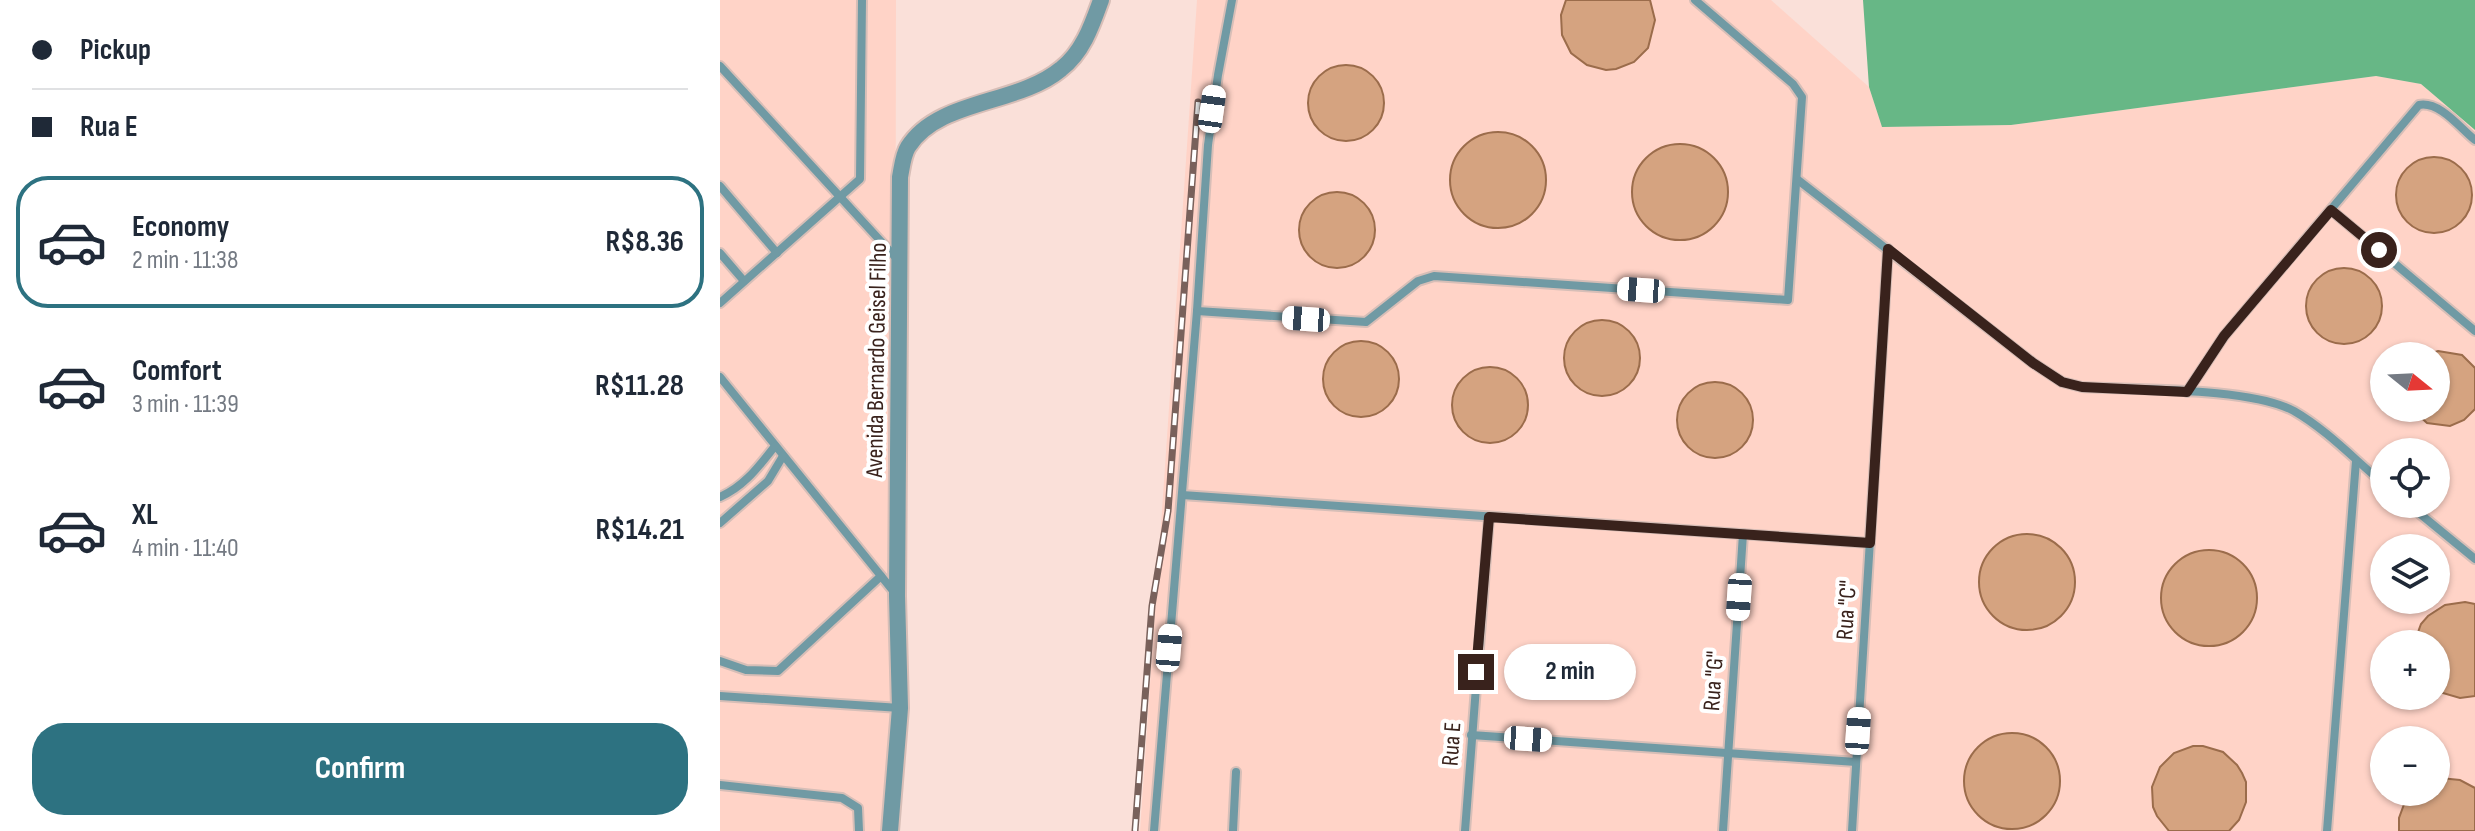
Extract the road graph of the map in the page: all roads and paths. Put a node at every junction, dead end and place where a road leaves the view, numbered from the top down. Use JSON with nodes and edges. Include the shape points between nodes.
{"nodes":[{"id":1,"x":862,"y":0,"type":"edge"},
{"id":2,"x":1101,"y":0,"type":"edge"},
{"id":3,"x":1232,"y":0,"type":"edge"},
{"id":4,"x":1695,"y":0,"type":"edge"},
{"id":5,"x":720,"y":66,"type":"edge"},
{"id":6,"x":2475,"y":140,"type":"edge"},
{"id":7,"x":1798,"y":180,"type":"junction"},
{"id":8,"x":720,"y":186,"type":"edge"},
{"id":9,"x":841,"y":197,"type":"junction"},
{"id":10,"x":2331,"y":210,"type":"junction"},
{"id":11,"x":1888,"y":249,"type":"junction"},
{"id":12,"x":720,"y":253,"type":"edge"},
{"id":13,"x":777,"y":253,"type":"junction"},
{"id":14,"x":901,"y":263,"type":"junction"},
{"id":15,"x":744,"y":281,"type":"junction"},
{"id":16,"x":720,"y":303,"type":"edge"},
{"id":17,"x":1197,"y":311,"type":"junction"},
{"id":18,"x":2475,"y":331,"type":"edge"},
{"id":19,"x":720,"y":377,"type":"edge"},
{"id":20,"x":2187,"y":392,"type":"junction"},
{"id":21,"x":775,"y":446,"type":"junction"},
{"id":22,"x":783,"y":456,"type":"junction"},
{"id":23,"x":2356,"y":461,"type":"junction"},
{"id":24,"x":2370,"y":472,"type":"edge"},
{"id":25,"x":1182,"y":495,"type":"junction"},
{"id":26,"x":720,"y":497,"type":"edge"},
{"id":27,"x":1489,"y":517,"type":"junction"},
{"id":28,"x":2425,"y":518,"type":"edge"},
{"id":29,"x":720,"y":523,"type":"edge"},
{"id":30,"x":1743,"y":534,"type":"junction"},
{"id":31,"x":1870,"y":543,"type":"junction"},
{"id":32,"x":2475,"y":559,"type":"edge"},
{"id":33,"x":881,"y":576,"type":"junction"},
{"id":34,"x":897,"y":596,"type":"junction"},
{"id":35,"x":720,"y":661,"type":"edge"},
{"id":36,"x":720,"y":696,"type":"edge"},
{"id":37,"x":900,"y":708,"type":"junction"},
{"id":38,"x":1471,"y":735,"type":"junction"},
{"id":39,"x":1728,"y":752,"type":"junction"},
{"id":40,"x":1856,"y":762,"type":"junction"},
{"id":41,"x":1236,"y":772,"type":"dead end"},
{"id":42,"x":720,"y":785,"type":"edge"},
{"id":43,"x":859,"y":831,"type":"edge"},
{"id":44,"x":890,"y":831,"type":"edge"},
{"id":45,"x":1154,"y":831,"type":"edge"},
{"id":46,"x":1233,"y":831,"type":"edge"},
{"id":47,"x":1465,"y":831,"type":"edge"},
{"id":48,"x":1723,"y":831,"type":"edge"},
{"id":49,"x":1852,"y":831,"type":"edge"},
{"id":50,"x":2327,"y":831,"type":"edge"}],
"edges":[{"from":1,"to":9,"type":"lane","via":[[860,179]]},
{"from":2,"to":14,"type":"street","name":"Avenida Bernardo Geisel Filho","via":[[1082,44],[1061,70],[1030,88],[940,119],[906,149],[900,177]]},
{"from":3,"to":17,"type":"lane","via":[[1208,145]]},
{"from":4,"to":7,"type":"lane","via":[[1799,90],[1803,104]]},
{"from":5,"to":9,"type":"lane"},
{"from":6,"to":10,"type":"lane","via":[[2437,108],[2419,105]]},
{"from":7,"to":11,"type":"lane"},
{"from":7,"to":17,"type":"lane","via":[[1788,300],[1434,276],[1418,281],[1366,322]]},
{"from":8,"to":13,"type":"lane"},
{"from":9,"to":13,"type":"lane"},
{"from":9,"to":14,"type":"lane"},
{"from":10,"to":18,"type":"lane"},
{"from":10,"to":20,"type":"lane","via":[[2224,336]]},
{"from":11,"to":20,"type":"lane","via":[[2062,382]]},
{"from":11,"to":31,"type":"lane","name":"Rua \"C\""},
{"from":12,"to":15,"type":"lane"},
{"from":13,"to":15,"type":"lane"},
{"from":14,"to":34,"type":"street","name":"Avenida Bernardo Geisel Filho"},
{"from":15,"to":16,"type":"lane"},
{"from":17,"to":25,"type":"lane"},
{"from":19,"to":21,"type":"lane"},
{"from":20,"to":23,"type":"lane","via":[[2280,405],[2318,428]]},
{"from":21,"to":22,"type":"lane"},
{"from":21,"to":26,"type":"lane","via":[[750,478]]},
{"from":22,"to":29,"type":"lane","via":[[768,481]]},
{"from":22,"to":33,"type":"lane"},
{"from":23,"to":24,"type":"lane"},
{"from":23,"to":50,"type":"lane"},
{"from":25,"to":27,"type":"lane"},
{"from":25,"to":45,"type":"lane"},
{"from":27,"to":30,"type":"lane"},
{"from":27,"to":38,"type":"lane","name":"Rua E"},
{"from":28,"to":32,"type":"lane"},
{"from":30,"to":31,"type":"lane"},
{"from":30,"to":39,"type":"lane","name":"Rua \"G\""},
{"from":31,"to":40,"type":"lane","name":"Rua \"C\""},
{"from":33,"to":34,"type":"lane"},
{"from":33,"to":35,"type":"lane","via":[[778,671],[746,670]]},
{"from":34,"to":37,"type":"street","name":"Avenida Bernardo Geisel Filho"},
{"from":36,"to":37,"type":"lane"},
{"from":37,"to":44,"type":"street","name":"Avenida Bernardo Geisel Filho"},
{"from":38,"to":39,"type":"lane"},
{"from":38,"to":47,"type":"lane","name":"Rua E"},
{"from":39,"to":40,"type":"lane"},
{"from":39,"to":48,"type":"lane","name":"Rua \"G\""},
{"from":40,"to":49,"type":"lane","name":"Rua \"C\""},
{"from":41,"to":46,"type":"lane"},
{"from":42,"to":43,"type":"lane","via":[[842,798],[858,808]]}]}
